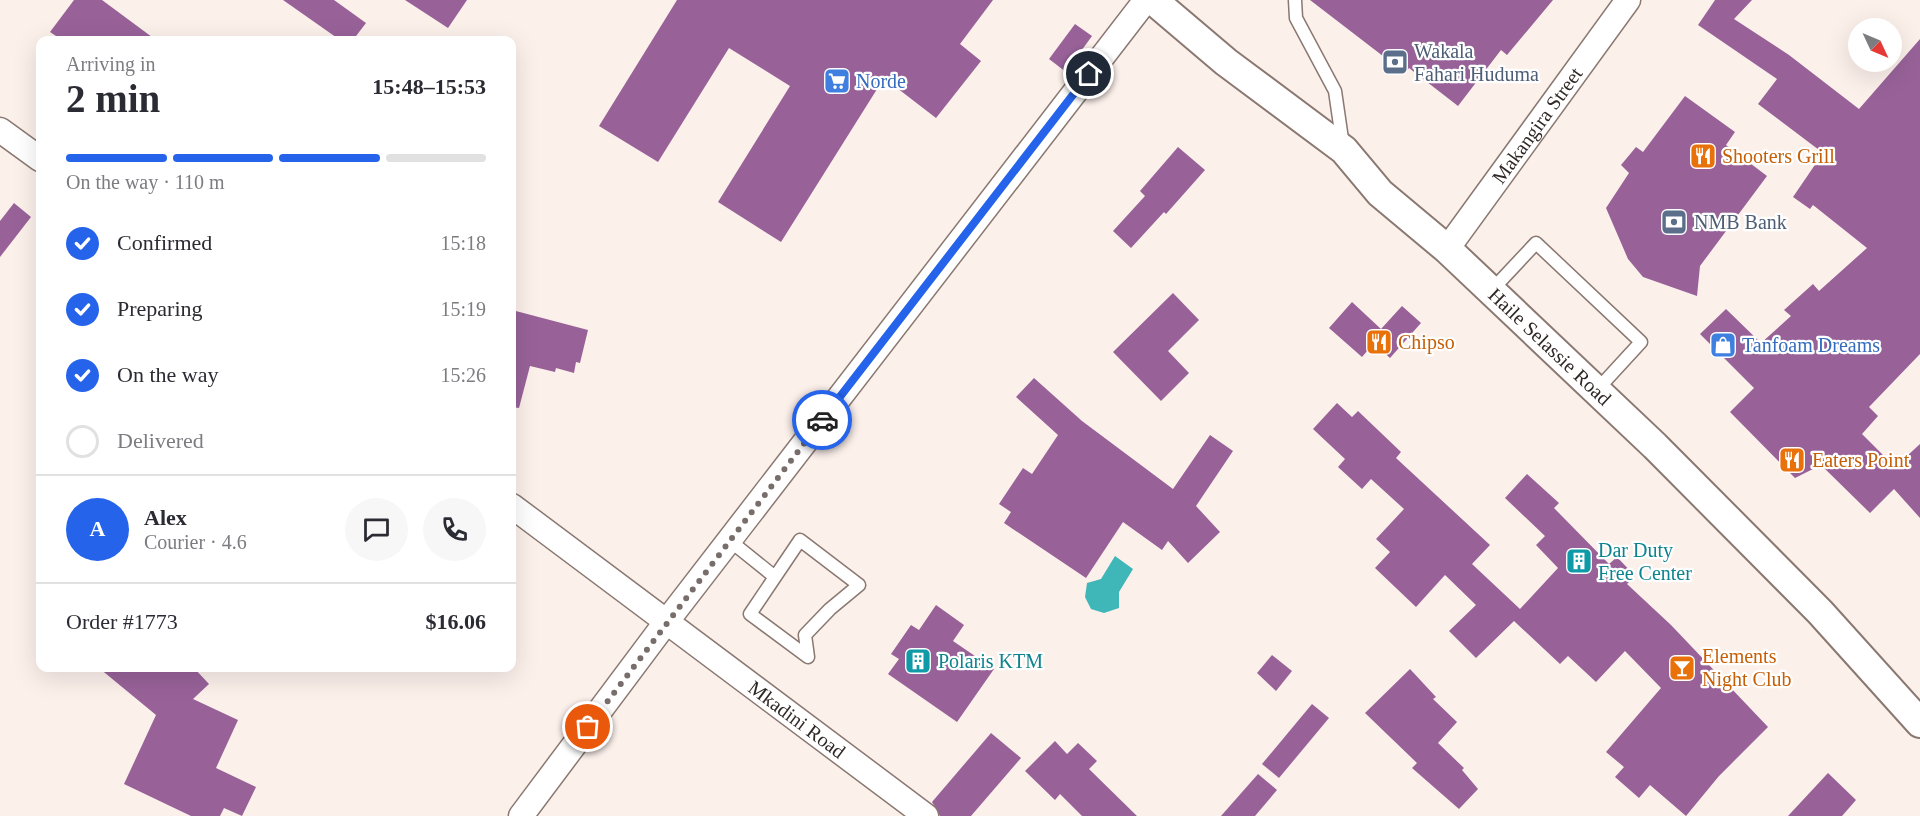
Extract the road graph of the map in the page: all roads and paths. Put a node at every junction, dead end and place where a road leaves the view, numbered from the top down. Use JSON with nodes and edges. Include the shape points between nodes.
{"nodes":[{"id":1,"x":1146,"y":0,"type":"edge"},
{"id":2,"x":1153,"y":0,"type":"edge"},
{"id":3,"x":1295,"y":0,"type":"edge"},
{"id":4,"x":1628,"y":0,"type":"edge"},
{"id":5,"x":0,"y":130,"type":"edge"},
{"id":6,"x":1344,"y":150,"type":"junction"},
{"id":7,"x":36,"y":156,"type":"edge"},
{"id":8,"x":1447,"y":249,"type":"junction"},
{"id":9,"x":1491,"y":291,"type":"junction"},
{"id":10,"x":1596,"y":391,"type":"junction"},
{"id":11,"x":516,"y":509,"type":"edge"},
{"id":12,"x":729,"y":540,"type":"junction"},
{"id":13,"x":775,"y":577,"type":"junction"},
{"id":14,"x":667,"y":621,"type":"junction"},
{"id":15,"x":1920,"y":723,"type":"edge"},
{"id":16,"x":521,"y":816,"type":"edge"},
{"id":17,"x":926,"y":816,"type":"edge"}],
"edges":[{"from":1,"to":12,"type":"street"},
{"from":2,"to":6,"type":"street","name":"Haile Selassie Road","via":[[1226,62]]},
{"from":3,"to":6,"type":"lane","via":[[1296,18],[1335,91]]},
{"from":4,"to":8,"type":"street","name":"Makangira Street"},
{"from":5,"to":7,"type":"street"},
{"from":6,"to":8,"type":"street","name":"Haile Selassie Road","via":[[1380,192]]},
{"from":8,"to":9,"type":"street","name":"Haile Selassie Road"},
{"from":9,"to":10,"type":"street","name":"Haile Selassie Road"},
{"from":9,"to":10,"type":"lane","via":[[1536,243],[1633,334],[1641,342]]},
{"from":10,"to":15,"type":"street","name":"Haile Selassie Road","via":[[1820,612]]},
{"from":11,"to":14,"type":"street","name":"Mkadini Road"},
{"from":12,"to":13,"type":"lane"},
{"from":12,"to":14,"type":"street"},
{"from":13,"to":13,"type":"lane","via":[[750,614],[808,657],[805,635],[859,585],[800,540]]},
{"from":14,"to":16,"type":"street"},
{"from":14,"to":17,"type":"street","name":"Mkadini Road"}]}
